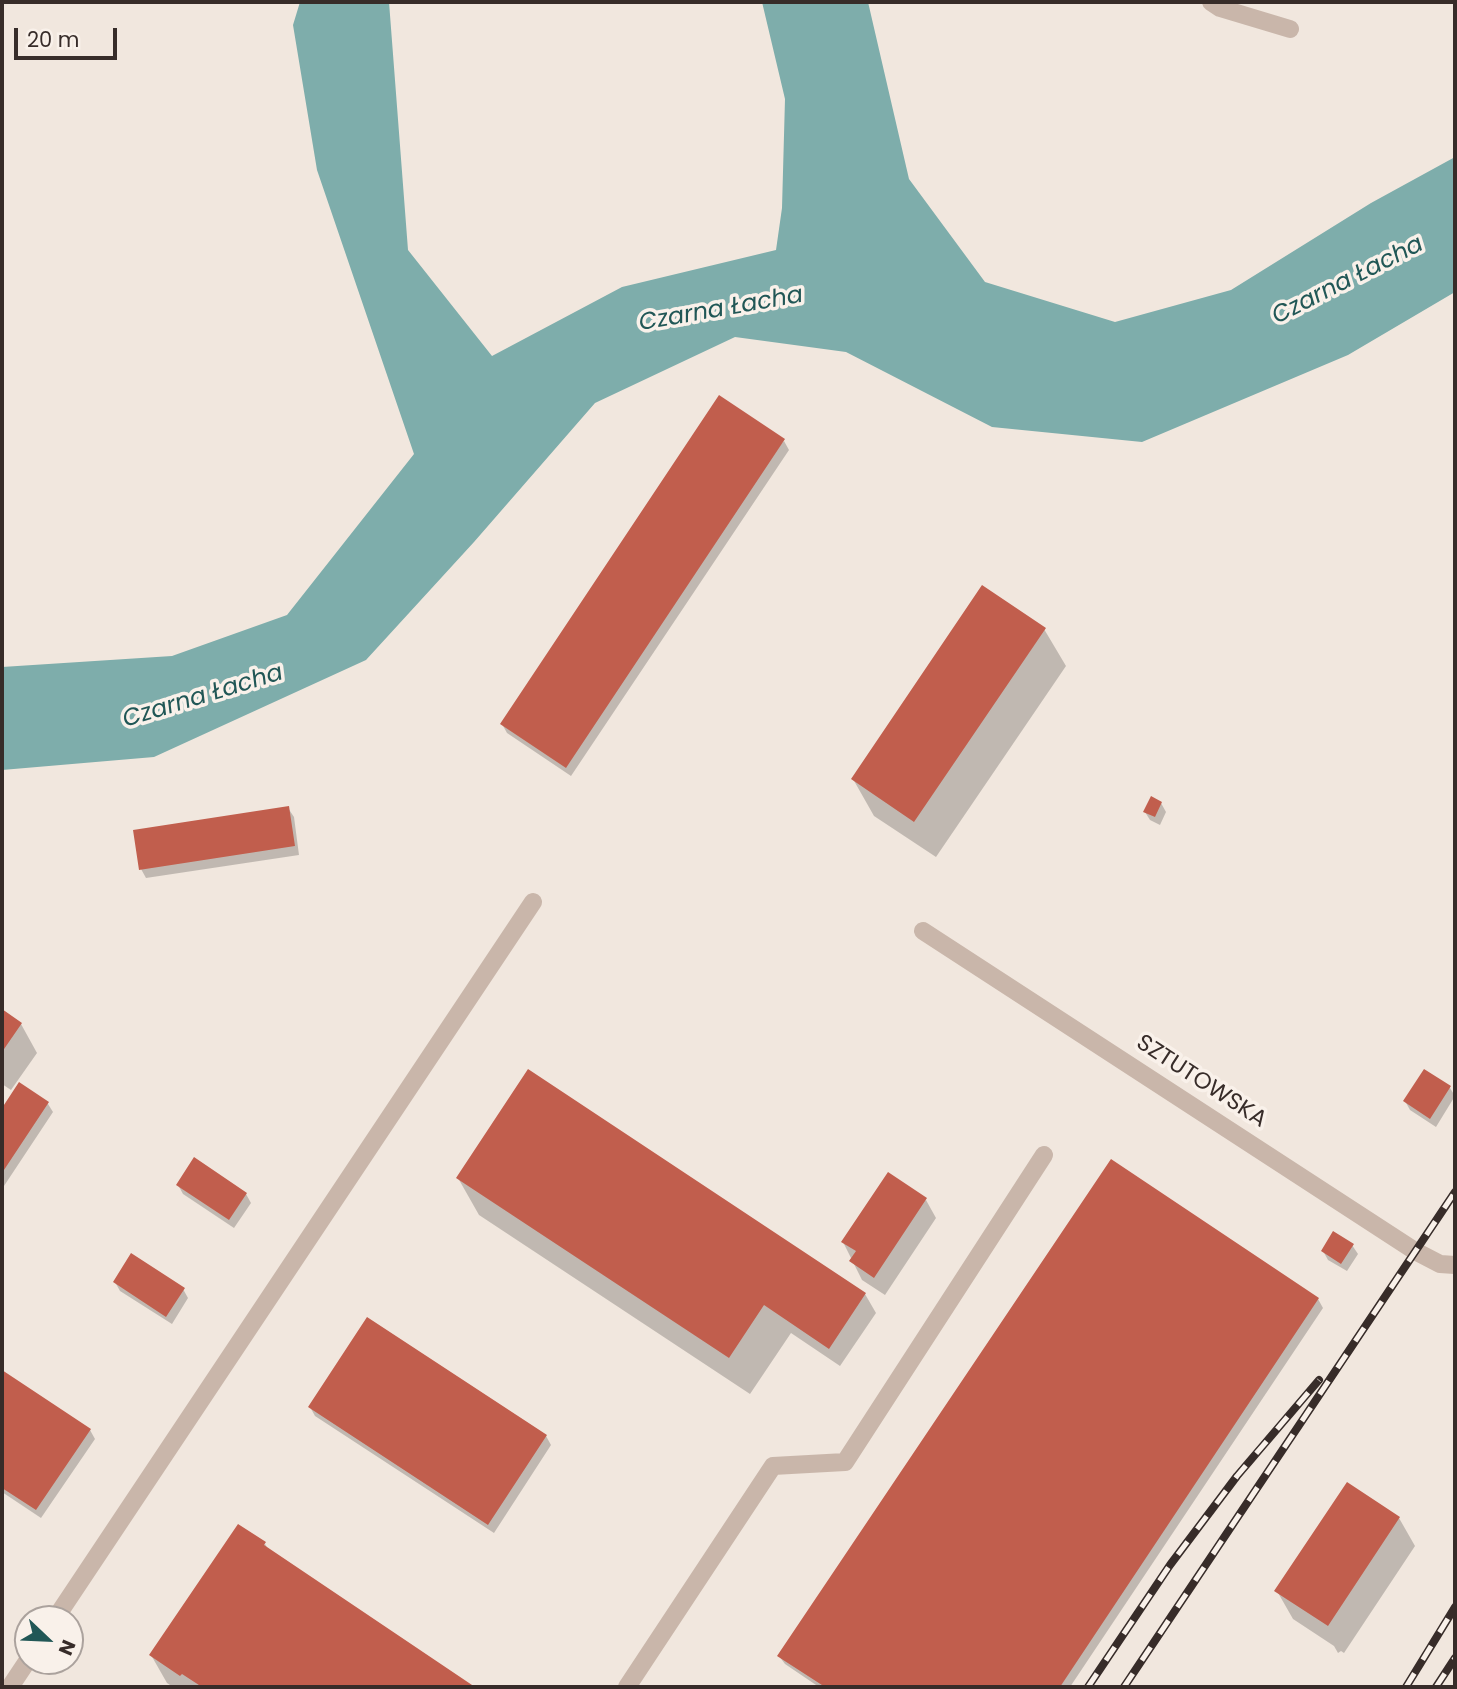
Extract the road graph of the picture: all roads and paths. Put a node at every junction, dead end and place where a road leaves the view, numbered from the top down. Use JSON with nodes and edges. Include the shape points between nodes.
{"nodes":[{"id":1,"x":1211,"y":2,"type":"edge"},
{"id":2,"x":1290,"y":29,"type":"dead end"},
{"id":3,"x":533,"y":902,"type":"dead end"},
{"id":4,"x":923,"y":931,"type":"dead end"},
{"id":5,"x":1044,"y":1155,"type":"dead end"},
{"id":6,"x":1455,"y":1265,"type":"edge"},
{"id":7,"x":64,"y":1605,"type":"edge"},
{"id":8,"x":627,"y":1687,"type":"edge"}],
"edges":[{"from":1,"to":2,"type":"street"},
{"from":3,"to":7,"type":"street"},
{"from":4,"to":6,"type":"street","name":"SZTUTOWSKA","via":[[1415,1251],[1440,1264]]},
{"from":5,"to":8,"type":"street","via":[[845,1462],[773,1466]]}]}
